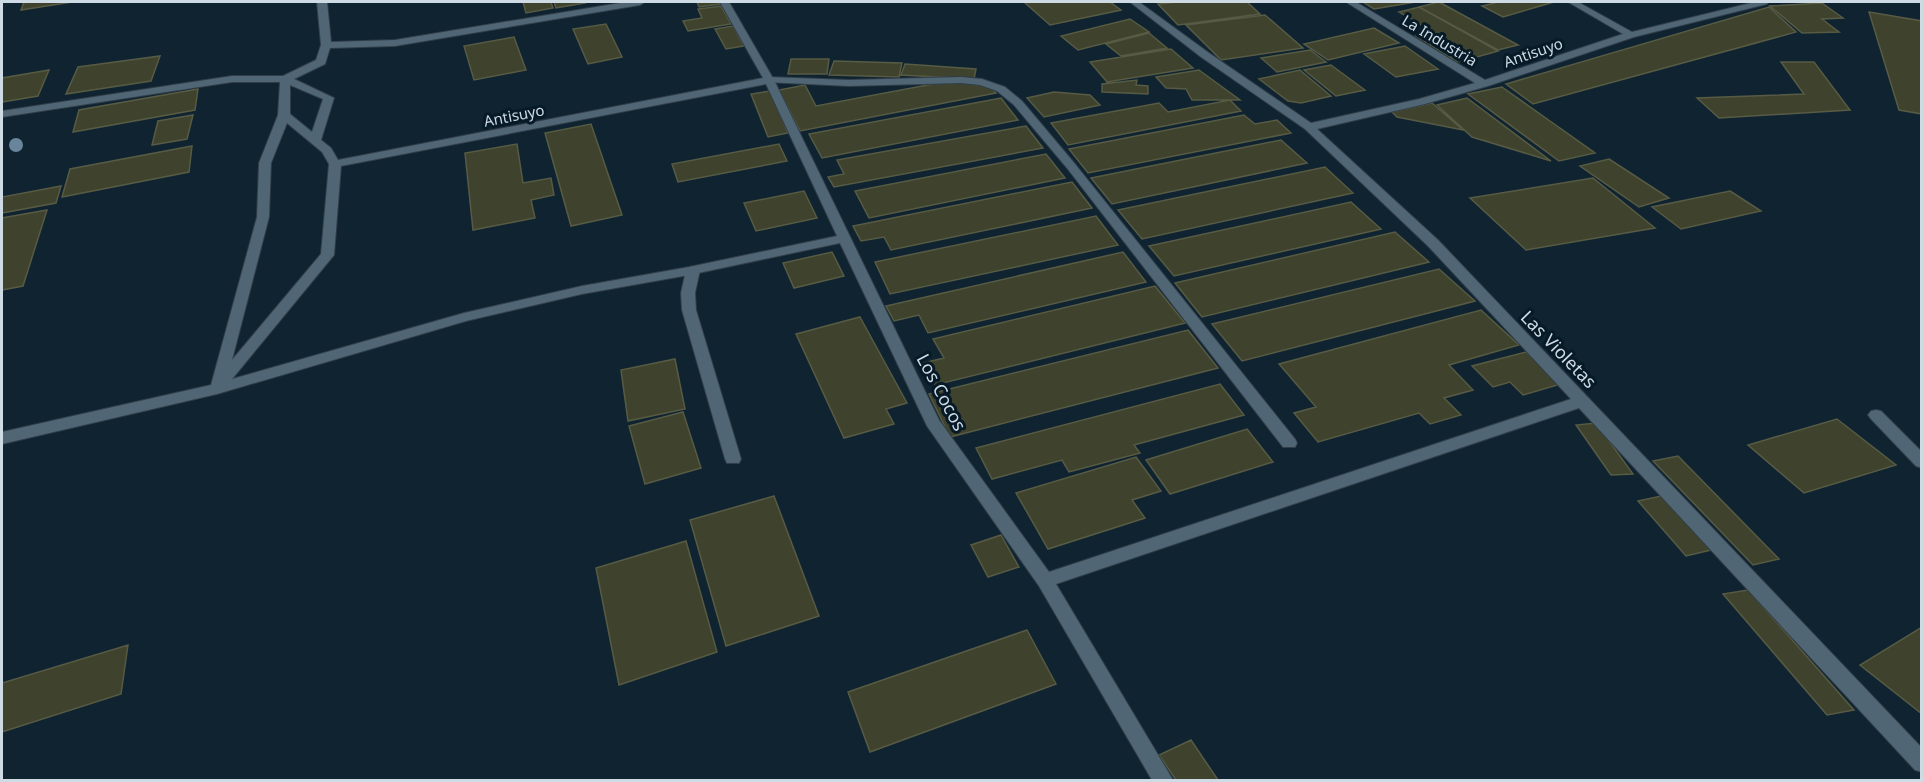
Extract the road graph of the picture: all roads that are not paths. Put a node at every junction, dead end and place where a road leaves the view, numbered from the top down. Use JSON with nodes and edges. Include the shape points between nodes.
{"nodes":[{"id":1,"x":322,"y":2,"type":"edge"},
{"id":2,"x":640,"y":2,"type":"edge"},
{"id":3,"x":725,"y":2,"type":"edge"},
{"id":4,"x":1134,"y":2,"type":"edge"},
{"id":5,"x":1350,"y":2,"type":"edge"},
{"id":6,"x":1572,"y":2,"type":"edge"},
{"id":7,"x":1764,"y":2,"type":"edge"},
{"id":8,"x":1631,"y":35,"type":"junction"},
{"id":9,"x":326,"y":45,"type":"junction"},
{"id":10,"x":285,"y":79,"type":"junction"},
{"id":11,"x":769,"y":80,"type":"junction"},
{"id":12,"x":1484,"y":84,"type":"junction"},
{"id":13,"x":2,"y":114,"type":"edge"},
{"id":14,"x":284,"y":115,"type":"junction"},
{"id":15,"x":1310,"y":127,"type":"junction"},
{"id":16,"x":315,"y":141,"type":"junction"},
{"id":17,"x":335,"y":164,"type":"junction"},
{"id":18,"x":845,"y":238,"type":"junction"},
{"id":19,"x":693,"y":270,"type":"junction"},
{"id":20,"x":217,"y":389,"type":"junction"},
{"id":21,"x":1583,"y":401,"type":"junction"},
{"id":22,"x":1876,"y":415,"type":"dead end"},
{"id":23,"x":2,"y":438,"type":"edge"},
{"id":24,"x":1289,"y":443,"type":"dead end"},
{"id":25,"x":733,"y":459,"type":"dead end"},
{"id":26,"x":1922,"y":462,"type":"edge"},
{"id":27,"x":1046,"y":581,"type":"junction"},
{"id":28,"x":1922,"y":763,"type":"edge"},
{"id":29,"x":1162,"y":780,"type":"edge"}],
"edges":[{"from":1,"to":9,"type":"street"},
{"from":2,"to":9,"type":"street","via":[[395,43]]},
{"from":3,"to":11,"type":"street","name":"Los Cocos"},
{"from":4,"to":15,"type":"street","name":"Las Violetas"},
{"from":5,"to":12,"type":"street","name":"La Industria"},
{"from":6,"to":8,"type":"street"},
{"from":7,"to":8,"type":"street","name":"Antisuyo"},
{"from":8,"to":12,"type":"street","name":"Antisuyo"},
{"from":9,"to":10,"type":"street","via":[[321,62]]},
{"from":10,"to":13,"type":"street","via":[[232,79]]},
{"from":10,"to":14,"type":"street"},
{"from":10,"to":16,"type":"street","via":[[329,98]]},
{"from":11,"to":17,"type":"street","name":"Antisuyo"},
{"from":11,"to":18,"type":"street","name":"Los Cocos"},
{"from":11,"to":24,"type":"street","name":"Antisuyo","via":[[856,83],[950,79],[982,82],[1001,89],[1018,103],[1071,166]]},
{"from":12,"to":15,"type":"street","name":"Antisuyo"},
{"from":14,"to":16,"type":"street"},
{"from":14,"to":20,"type":"street","via":[[265,163],[263,218]]},
{"from":15,"to":21,"type":"street","name":"Las Violetas","via":[[1433,243]]},
{"from":16,"to":17,"type":"street","via":[[327,150]]},
{"from":17,"to":20,"type":"street","via":[[327,255]]},
{"from":18,"to":19,"type":"street"},
{"from":18,"to":27,"type":"street","name":"Los Cocos","via":[[932,422]]},
{"from":19,"to":20,"type":"street","via":[[464,317]]},
{"from":19,"to":25,"type":"street","via":[[687,293],[689,310]]},
{"from":20,"to":23,"type":"street"},
{"from":21,"to":27,"type":"street"},
{"from":21,"to":28,"type":"street","name":"Las Violetas"},
{"from":22,"to":26,"type":"street"},
{"from":27,"to":29,"type":"street","name":"Los Cocos"}]}
